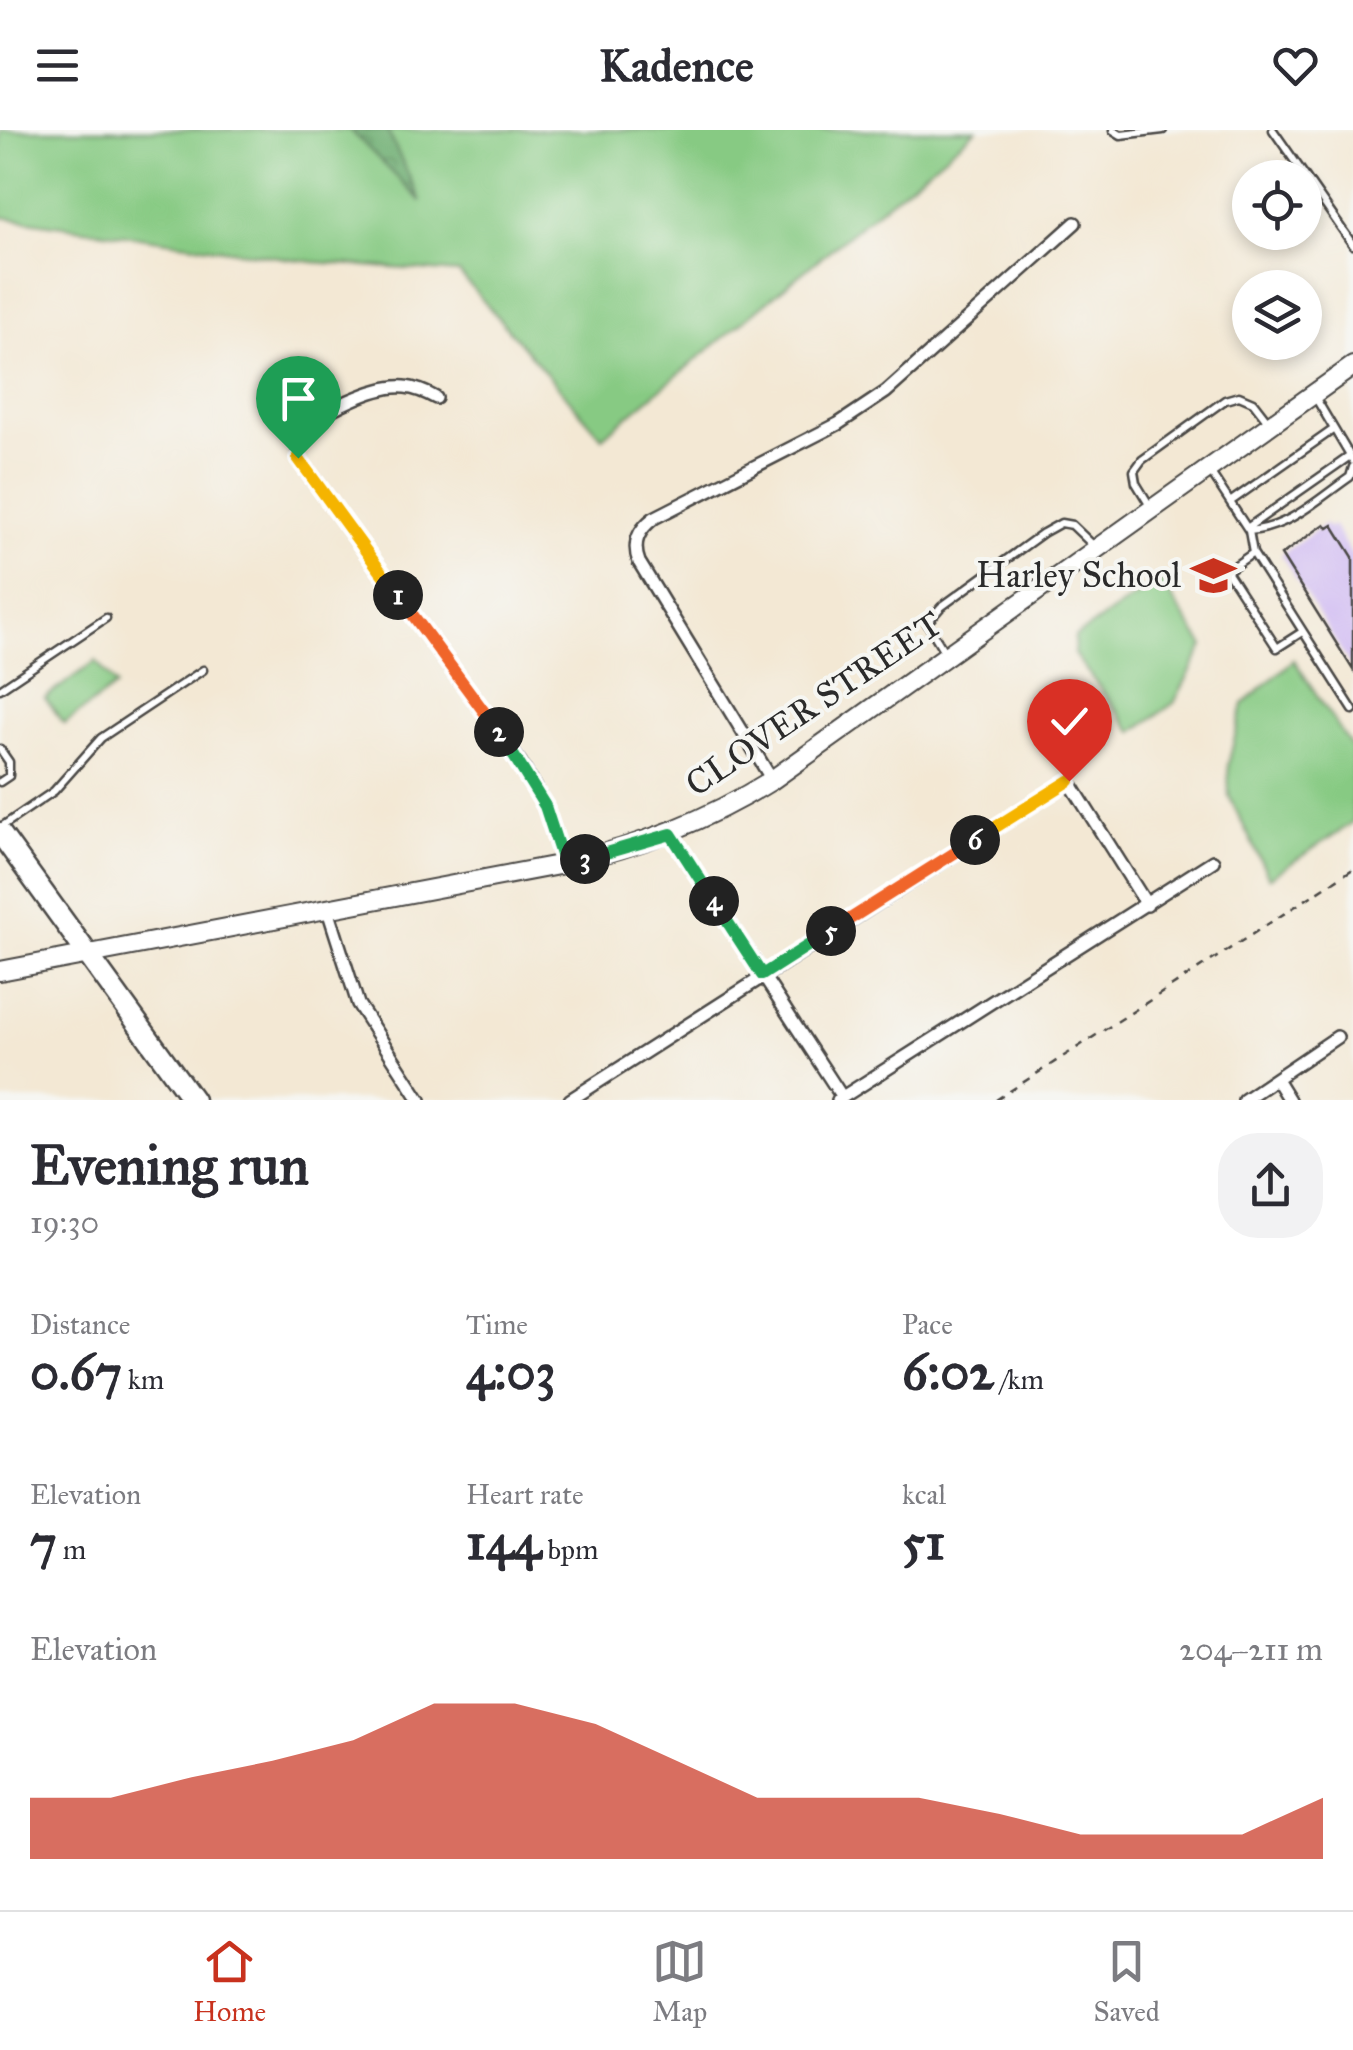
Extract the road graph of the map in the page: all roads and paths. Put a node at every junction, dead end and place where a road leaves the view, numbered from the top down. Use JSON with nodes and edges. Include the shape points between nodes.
{"nodes":[{"id":1,"x":1113,"y":130,"type":"edge"},
{"id":2,"x":1163,"y":130,"type":"edge"},
{"id":3,"x":1273,"y":130,"type":"edge"},
{"id":4,"x":1075,"y":223,"type":"dead end"},
{"id":5,"x":1353,"y":246,"type":"edge"},
{"id":6,"x":1353,"y":366,"type":"edge"},
{"id":7,"x":1313,"y":394,"type":"junction"},
{"id":8,"x":436,"y":398,"type":"dead end"},
{"id":9,"x":1270,"y":425,"type":"junction"},
{"id":10,"x":1334,"y":429,"type":"junction"},
{"id":11,"x":1352,"y":461,"type":"edge"},
{"id":12,"x":1208,"y":469,"type":"junction"},
{"id":13,"x":1230,"y":502,"type":"junction"},
{"id":14,"x":1152,"y":509,"type":"junction"},
{"id":15,"x":1248,"y":530,"type":"junction"},
{"id":16,"x":1097,"y":548,"type":"junction"},
{"id":17,"x":1253,"y":553,"type":"junction"},
{"id":18,"x":106,"y":618,"type":"dead end"},
{"id":19,"x":1302,"y":632,"type":"junction"},
{"id":20,"x":946,"y":656,"type":"junction"},
{"id":21,"x":202,"y":670,"type":"dead end"},
{"id":22,"x":0,"y":689,"type":"edge"},
{"id":23,"x":1353,"y":710,"type":"edge"},
{"id":24,"x":0,"y":749,"type":"edge"},
{"id":25,"x":772,"y":780,"type":"junction"},
{"id":26,"x":0,"y":782,"type":"edge"},
{"id":27,"x":0,"y":831,"type":"edge"},
{"id":28,"x":671,"y":834,"type":"junction"},
{"id":29,"x":1213,"y":861,"type":"dead end"},
{"id":30,"x":564,"y":864,"type":"junction"},
{"id":31,"x":1353,"y":869,"type":"edge"},
{"id":32,"x":1147,"y":905,"type":"junction"},
{"id":33,"x":328,"y":910,"type":"junction"},
{"id":34,"x":88,"y":954,"type":"junction"},
{"id":35,"x":0,"y":970,"type":"edge"},
{"id":36,"x":762,"y":975,"type":"junction"},
{"id":37,"x":1337,"y":1038,"type":"dead end"},
{"id":38,"x":1276,"y":1079,"type":"junction"},
{"id":39,"x":840,"y":1099,"type":"edge"},
{"id":40,"x":1246,"y":1099,"type":"edge"},
{"id":41,"x":192,"y":1100,"type":"edge"},
{"id":42,"x":420,"y":1100,"type":"edge"},
{"id":43,"x":570,"y":1100,"type":"edge"},
{"id":44,"x":996,"y":1100,"type":"edge"},
{"id":45,"x":1289,"y":1100,"type":"edge"}],
"edges":[{"from":1,"to":2,"type":"lane"},
{"from":3,"to":5,"type":"lane"},
{"from":4,"to":25,"type":"street","via":[[873,402],[654,518],[639,533],[640,562]]},
{"from":6,"to":7,"type":"main road","name":"CLOVER STREET"},
{"from":7,"to":9,"type":"main road","name":"CLOVER STREET"},
{"from":7,"to":10,"type":"lane"},
{"from":8,"to":30,"type":"street","via":[[392,387],[327,412],[301,432],[298,458],[520,762],[545,806]]},
{"from":9,"to":12,"type":"main road","name":"CLOVER STREET"},
{"from":9,"to":14,"type":"lane","via":[[1253,402],[1239,396],[1208,412],[1134,472]]},
{"from":10,"to":11,"type":"lane"},
{"from":10,"to":13,"type":"lane"},
{"from":11,"to":15,"type":"lane"},
{"from":11,"to":15,"type":"lane","via":[[1350,477],[1288,520]]},
{"from":12,"to":13,"type":"lane"},
{"from":12,"to":14,"type":"main road","name":"CLOVER STREET"},
{"from":13,"to":15,"type":"lane"},
{"from":14,"to":16,"type":"main road","name":"CLOVER STREET"},
{"from":15,"to":17,"type":"lane"},
{"from":16,"to":20,"type":"main road","name":"CLOVER STREET"},
{"from":16,"to":20,"type":"lane","via":[[1072,525],[1061,522],[1043,533],[928,623]]},
{"from":17,"to":19,"type":"lane"},
{"from":17,"to":19,"type":"lane","via":[[1227,571],[1277,648]]},
{"from":18,"to":22,"type":"lane"},
{"from":19,"to":23,"type":"lane"},
{"from":20,"to":25,"type":"main road","name":"CLOVER STREET"},
{"from":21,"to":27,"type":"lane","via":[[102,738],[54,791]]},
{"from":24,"to":26,"type":"lane","via":[[9,776]]},
{"from":25,"to":28,"type":"main road","name":"CLOVER STREET"},
{"from":27,"to":34,"type":"main road"},
{"from":28,"to":30,"type":"main road","name":"CLOVER STREET"},
{"from":28,"to":36,"type":"street"},
{"from":29,"to":32,"type":"street"},
{"from":30,"to":33,"type":"main road","name":"CLOVER STREET"},
{"from":31,"to":44,"type":"path"},
{"from":32,"to":36,"type":"street","via":[[1069,781]]},
{"from":32,"to":39,"type":"street"},
{"from":33,"to":34,"type":"main road","name":"CLOVER STREET"},
{"from":33,"to":42,"type":"street","via":[[358,1004]]},
{"from":34,"to":35,"type":"main road","name":"CLOVER STREET"},
{"from":34,"to":41,"type":"main road"},
{"from":36,"to":39,"type":"street"},
{"from":36,"to":43,"type":"street"},
{"from":37,"to":38,"type":"street"},
{"from":38,"to":40,"type":"street"},
{"from":38,"to":45,"type":"street"}]}
